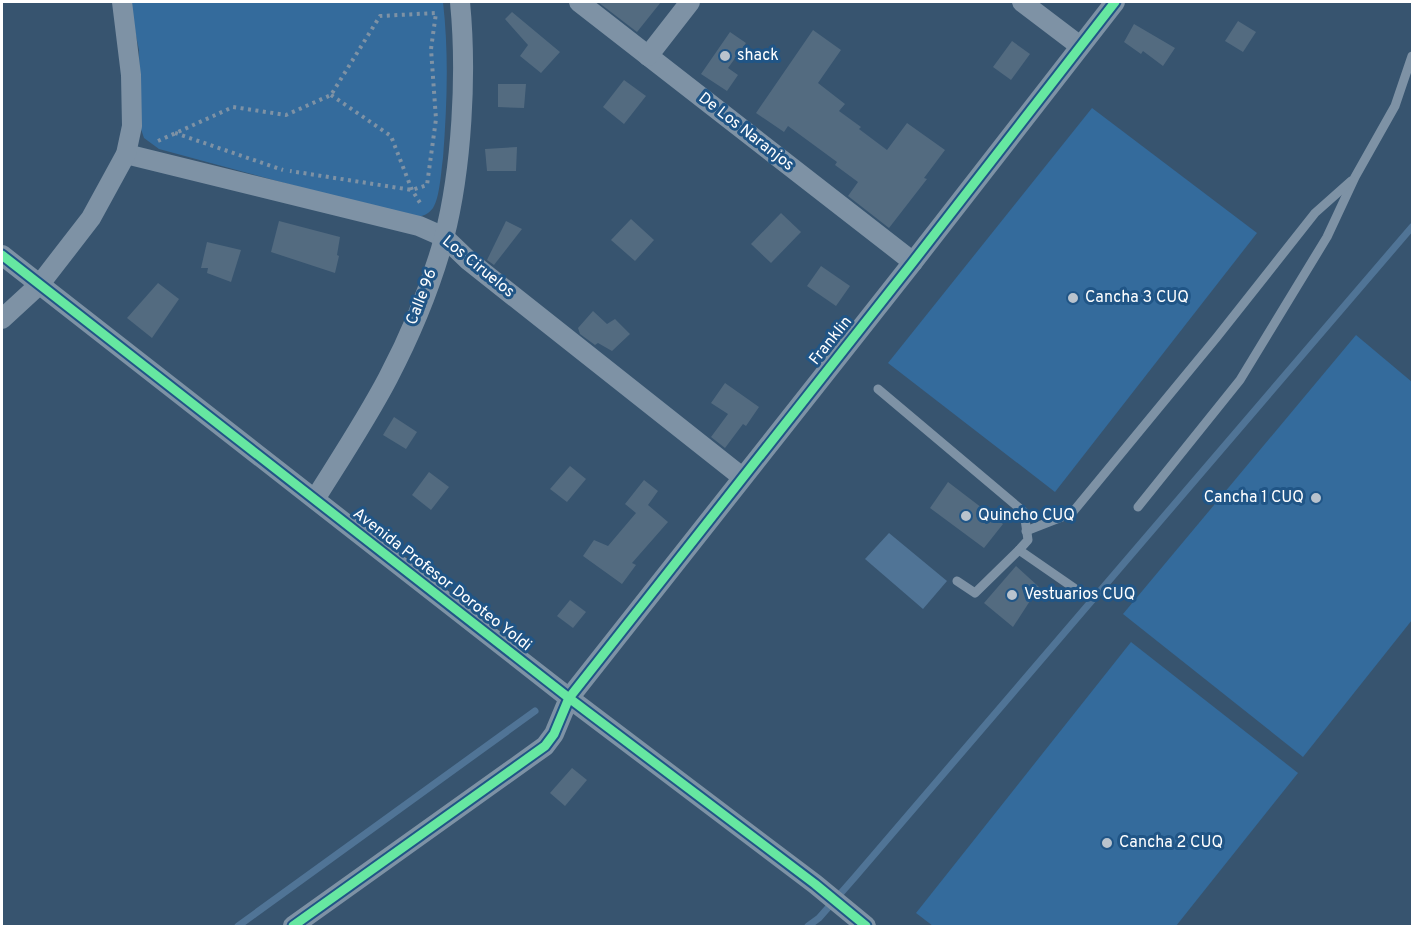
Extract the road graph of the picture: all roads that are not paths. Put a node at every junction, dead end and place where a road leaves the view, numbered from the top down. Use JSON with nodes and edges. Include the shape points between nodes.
{"nodes":[{"id":1,"x":123,"y":2,"type":"edge"},
{"id":2,"x":459,"y":2,"type":"edge"},
{"id":3,"x":579,"y":2,"type":"edge"},
{"id":4,"x":690,"y":2,"type":"edge"},
{"id":5,"x":1022,"y":2,"type":"edge"},
{"id":6,"x":1115,"y":2,"type":"edge"},
{"id":7,"x":1080,"y":46,"type":"junction"},
{"id":8,"x":648,"y":56,"type":"junction"},
{"id":9,"x":1413,"y":56,"type":"edge"},
{"id":10,"x":133,"y":155,"type":"junction"},
{"id":11,"x":1355,"y":177,"type":"junction"},
{"id":12,"x":444,"y":237,"type":"junction"},
{"id":13,"x":2,"y":255,"type":"edge"},
{"id":14,"x":913,"y":262,"type":"junction"},
{"id":15,"x":40,"y":284,"type":"junction"},
{"id":16,"x":2,"y":319,"type":"edge"},
{"id":17,"x":878,"y":389,"type":"dead end"},
{"id":18,"x":742,"y":477,"type":"junction"},
{"id":19,"x":315,"y":499,"type":"junction"},
{"id":20,"x":1137,"y":507,"type":"dead end"},
{"id":21,"x":1026,"y":531,"type":"junction"},
{"id":22,"x":1019,"y":550,"type":"junction"},
{"id":23,"x":957,"y":581,"type":"dead end"},
{"id":24,"x":1074,"y":588,"type":"dead end"},
{"id":25,"x":569,"y":698,"type":"junction"},
{"id":26,"x":293,"y":927,"type":"edge"},
{"id":27,"x":866,"y":927,"type":"edge"}],
"edges":[{"from":1,"to":10,"type":"street","via":[[131,75]]},
{"from":2,"to":12,"type":"street","name":"Calle 96","via":[[463,82]]},
{"from":3,"to":8,"type":"street","name":"De Los Naranjos"},
{"from":4,"to":8,"type":"street"},
{"from":5,"to":7,"type":"street"},
{"from":6,"to":7,"type":"street","name":"Franklin"},
{"from":7,"to":14,"type":"street","name":"Franklin"},
{"from":8,"to":14,"type":"street","name":"De Los Naranjos"},
{"from":9,"to":11,"type":"lane","via":[[1395,106]]},
{"from":10,"to":12,"type":"street","name":"Los Ciruelos","via":[[419,226]]},
{"from":10,"to":15,"type":"street"},
{"from":11,"to":20,"type":"lane","via":[[1327,237],[1240,380]]},
{"from":11,"to":21,"type":"lane","via":[[1315,213],[1072,513]]},
{"from":12,"to":18,"type":"street","name":"Los Ciruelos","via":[[469,261]]},
{"from":12,"to":19,"type":"street","name":"Calle 96","via":[[424,298],[388,377]]},
{"from":13,"to":15,"type":"street","name":"Avenida Profesor Doroteo Yoldi"},
{"from":14,"to":18,"type":"street","name":"Franklin"},
{"from":15,"to":16,"type":"street"},
{"from":15,"to":19,"type":"street","name":"Avenida Profesor Doroteo Yoldi"},
{"from":17,"to":21,"type":"lane","via":[[1024,512]]},
{"from":18,"to":25,"type":"street","name":"Franklin"},
{"from":19,"to":25,"type":"street","name":"Avenida Profesor Doroteo Yoldi"},
{"from":21,"to":22,"type":"lane","via":[[1028,540]]},
{"from":22,"to":23,"type":"lane","via":[[975,593]]},
{"from":22,"to":24,"type":"lane"},
{"from":25,"to":26,"type":"street","name":"Franklin","via":[[554,734],[544,746]]},
{"from":25,"to":27,"type":"street","name":"Avenida Profesor Doroteo Yoldi"}]}
